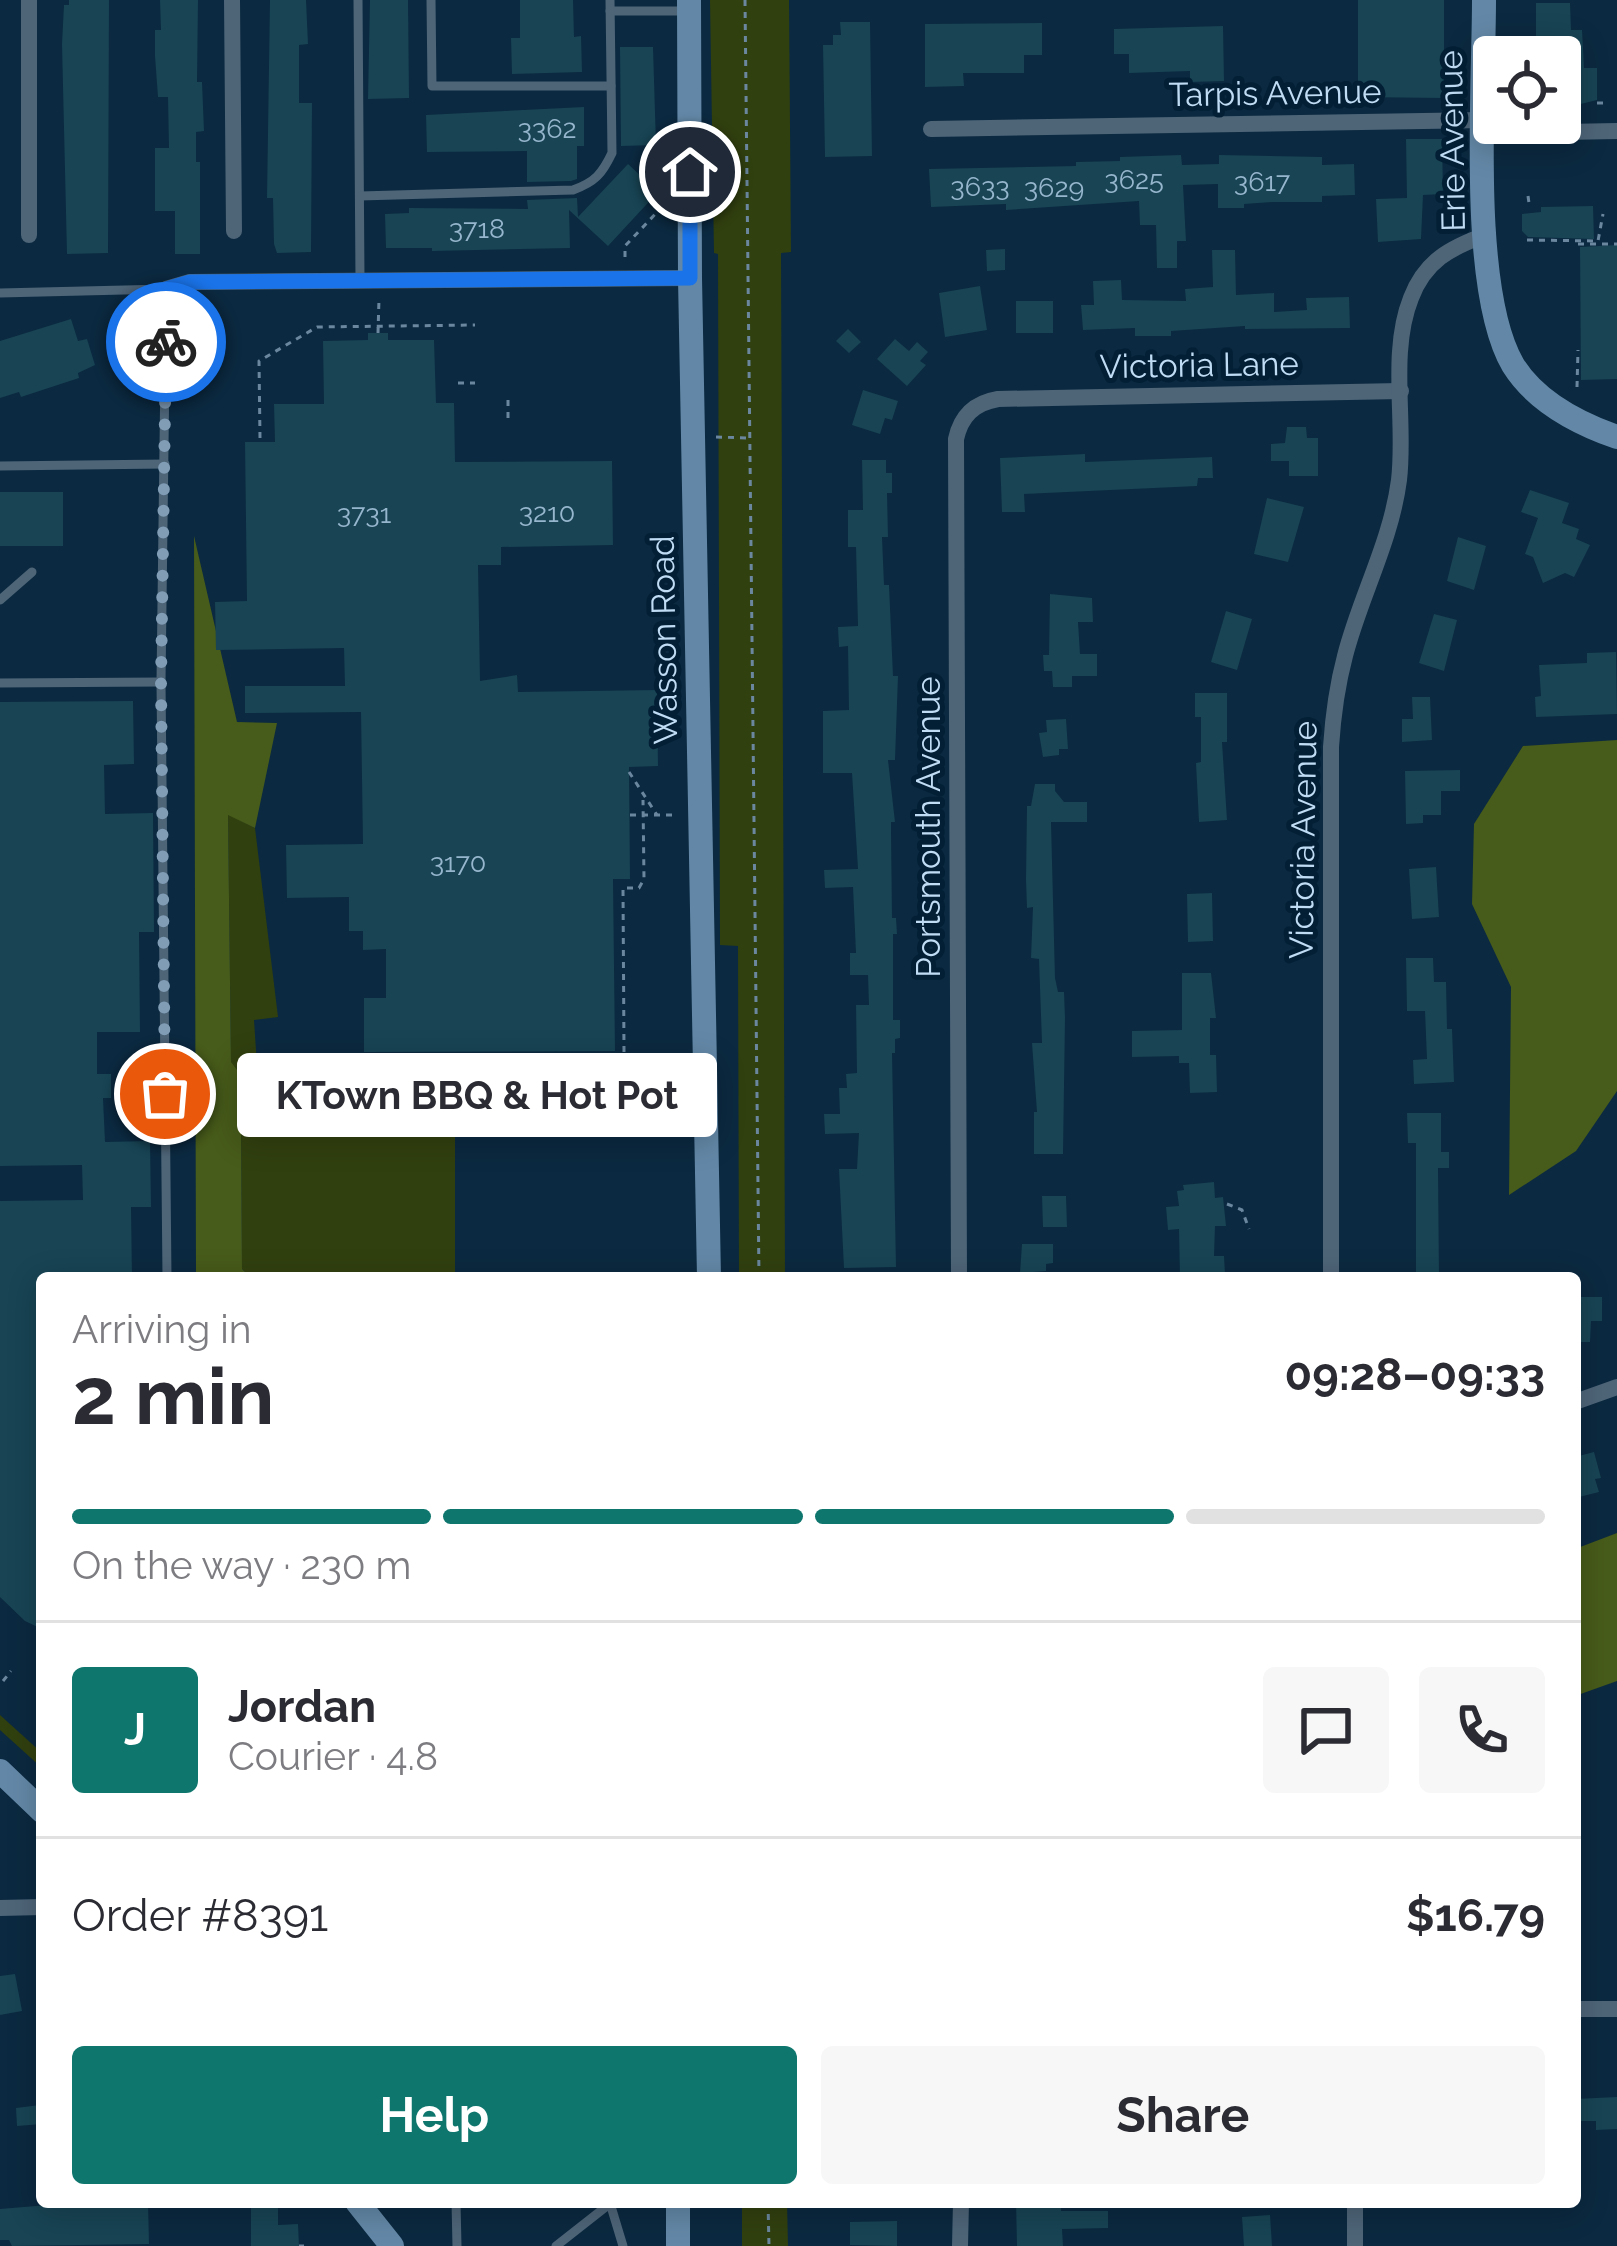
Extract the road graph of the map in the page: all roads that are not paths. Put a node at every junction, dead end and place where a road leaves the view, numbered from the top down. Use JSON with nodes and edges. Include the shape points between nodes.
{"nodes":[{"id":1,"x":28,"y":0,"type":"edge"},
{"id":2,"x":232,"y":0,"type":"edge"},
{"id":3,"x":358,"y":0,"type":"edge"},
{"id":4,"x":431,"y":0,"type":"edge"},
{"id":5,"x":1484,"y":0,"type":"edge"},
{"id":6,"x":610,"y":6,"type":"edge"},
{"id":7,"x":689,"y":6,"type":"edge"},
{"id":8,"x":1484,"y":36,"type":"edge"},
{"id":9,"x":611,"y":86,"type":"junction"},
{"id":10,"x":1473,"y":120,"type":"edge"},
{"id":11,"x":931,"y":129,"type":"dead end"},
{"id":12,"x":1617,"y":131,"type":"edge"},
{"id":13,"x":1581,"y":132,"type":"edge"},
{"id":14,"x":1484,"y":144,"type":"edge"},
{"id":15,"x":360,"y":196,"type":"junction"},
{"id":16,"x":234,"y":231,"type":"dead end"},
{"id":17,"x":29,"y":235,"type":"dead end"},
{"id":18,"x":1485,"y":236,"type":"junction"},
{"id":19,"x":690,"y":278,"type":"junction"},
{"id":20,"x":361,"y":279,"type":"junction"},
{"id":21,"x":166,"y":289,"type":"junction"},
{"id":22,"x":0,"y":293,"type":"edge"},
{"id":23,"x":1401,"y":391,"type":"junction"},
{"id":24,"x":998,"y":399,"type":"joint"},
{"id":25,"x":1617,"y":437,"type":"edge"},
{"id":26,"x":165,"y":464,"type":"junction"},
{"id":27,"x":0,"y":466,"type":"edge"},
{"id":28,"x":32,"y":572,"type":"dead end"},
{"id":29,"x":0,"y":600,"type":"edge"},
{"id":30,"x":161,"y":682,"type":"junction"},
{"id":31,"x":0,"y":683,"type":"edge"},
{"id":32,"x":705,"y":1062,"type":"junction"},
{"id":33,"x":375,"y":1070,"type":"dead end"},
{"id":34,"x":167,"y":1272,"type":"edge"},
{"id":35,"x":709,"y":1272,"type":"edge"},
{"id":36,"x":959,"y":1272,"type":"edge"},
{"id":37,"x":1331,"y":1272,"type":"edge"},
{"id":38,"x":1617,"y":1387,"type":"edge"},
{"id":39,"x":1581,"y":1400,"type":"edge"},
{"id":40,"x":0,"y":1771,"type":"edge"},
{"id":41,"x":36,"y":1805,"type":"edge"},
{"id":42,"x":36,"y":1907,"type":"edge"},
{"id":43,"x":0,"y":1908,"type":"edge"},
{"id":44,"x":1581,"y":2009,"type":"edge"},
{"id":45,"x":1617,"y":2009,"type":"edge"},
{"id":46,"x":362,"y":2208,"type":"edge"},
{"id":47,"x":456,"y":2208,"type":"edge"},
{"id":48,"x":604,"y":2208,"type":"edge"},
{"id":49,"x":613,"y":2208,"type":"edge"},
{"id":50,"x":678,"y":2208,"type":"edge"},
{"id":51,"x":961,"y":2208,"type":"edge"},
{"id":52,"x":1355,"y":2208,"type":"edge"},
{"id":53,"x":392,"y":2246,"type":"edge"},
{"id":54,"x":458,"y":2246,"type":"edge"},
{"id":55,"x":556,"y":2246,"type":"edge"},
{"id":56,"x":623,"y":2246,"type":"edge"},
{"id":57,"x":678,"y":2246,"type":"edge"},
{"id":58,"x":961,"y":2246,"type":"edge"},
{"id":59,"x":1355,"y":2246,"type":"edge"}],
"edges":[{"from":1,"to":17,"type":"street"},
{"from":2,"to":16,"type":"street"},
{"from":3,"to":15,"type":"lane"},
{"from":4,"to":9,"type":"lane","via":[[432,86]]},
{"from":5,"to":8,"type":"street","name":"Erie Avenue"},
{"from":6,"to":7,"type":"lane"},
{"from":6,"to":9,"type":"lane"},
{"from":7,"to":19,"type":"street","name":"Wasson Road"},
{"from":9,"to":15,"type":"lane","via":[[612,153],[592,183]]},
{"from":10,"to":11,"type":"street","name":"Tarpis Avenue"},
{"from":12,"to":13,"type":"street","name":"Tarpis Avenue"},
{"from":14,"to":18,"type":"street","name":"Erie Avenue"},
{"from":15,"to":20,"type":"lane"},
{"from":18,"to":23,"type":"street","name":"Victoria Avenue","via":[[1450,248],[1420,278],[1403,333]]},
{"from":18,"to":25,"type":"street","name":"Erie Avenue","via":[[1492,303],[1516,369],[1557,409]]},
{"from":19,"to":20,"type":"street"},
{"from":19,"to":32,"type":"street","name":"Wasson Road"},
{"from":20,"to":21,"type":"street"},
{"from":21,"to":22,"type":"lane"},
{"from":21,"to":26,"type":"lane"},
{"from":23,"to":24,"type":"street","name":"Victoria Lane"},
{"from":23,"to":37,"type":"street","name":"Victoria Avenue","via":[[1399,478],[1345,653],[1331,746]]},
{"from":24,"to":36,"type":"street","name":"Portsmouth Avenue","via":[[967,413],[956,439]]},
{"from":26,"to":27,"type":"lane"},
{"from":26,"to":30,"type":"lane"},
{"from":28,"to":29,"type":"lane"},
{"from":30,"to":31,"type":"lane"},
{"from":30,"to":34,"type":"lane"},
{"from":32,"to":33,"type":"lane"},
{"from":32,"to":35,"type":"street","name":"Wasson Road"},
{"from":38,"to":39,"type":"street"},
{"from":40,"to":41,"type":"street"},
{"from":42,"to":43,"type":"street"},
{"from":44,"to":45,"type":"street"},
{"from":46,"to":53,"type":"street"},
{"from":47,"to":54,"type":"lane"},
{"from":48,"to":55,"type":"lane"},
{"from":49,"to":56,"type":"lane"},
{"from":50,"to":57,"type":"street"},
{"from":51,"to":58,"type":"street"},
{"from":52,"to":59,"type":"street"}]}
